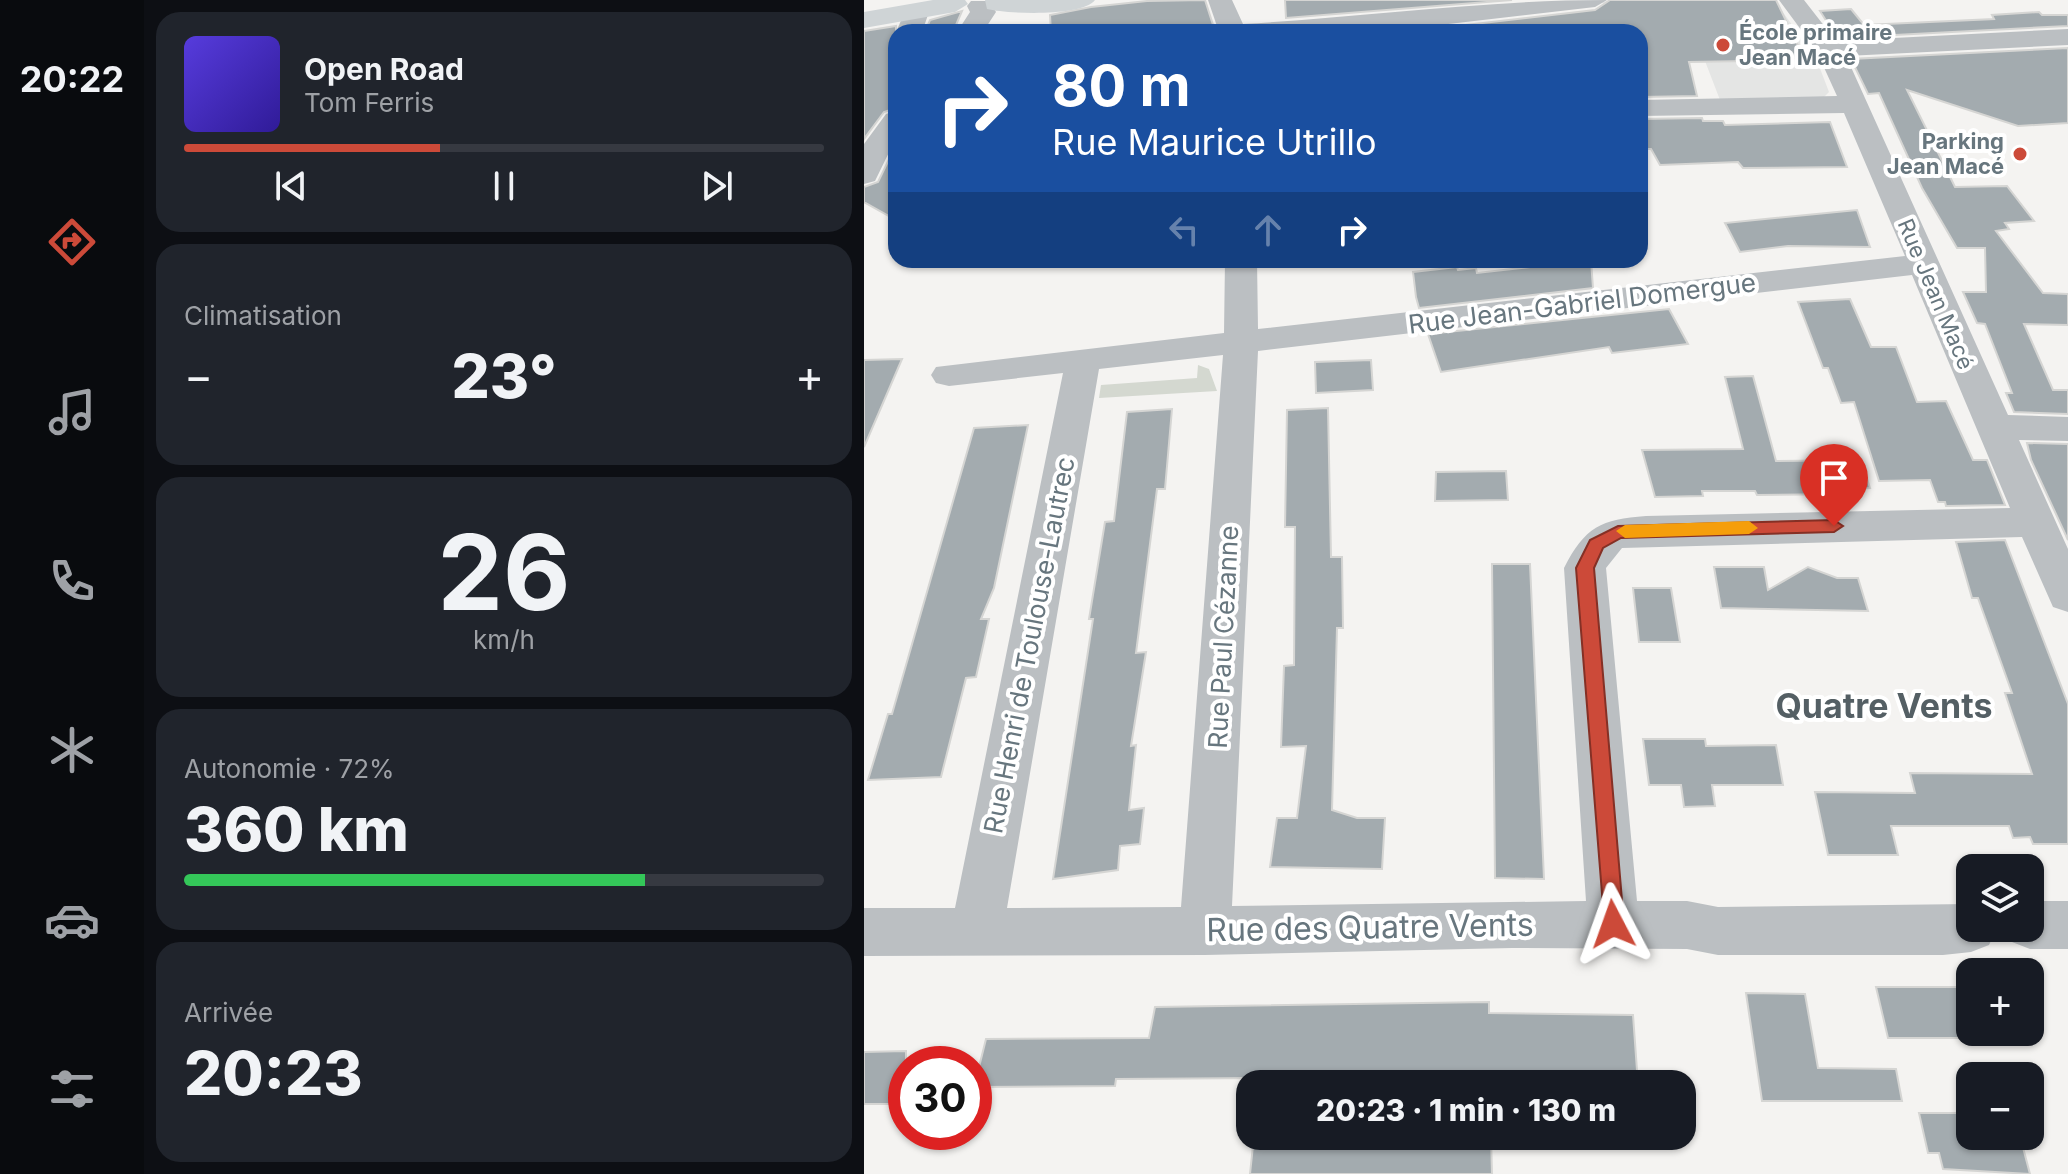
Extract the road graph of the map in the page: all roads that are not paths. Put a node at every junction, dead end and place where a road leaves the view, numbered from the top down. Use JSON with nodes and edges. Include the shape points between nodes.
{"nodes":[{"id":1,"x":1082,"y":0,"type":"edge"},
{"id":2,"x":1220,"y":0,"type":"edge"},
{"id":3,"x":1595,"y":0,"type":"edge"},
{"id":4,"x":1791,"y":0,"type":"edge"},
{"id":5,"x":977,"y":3,"type":"edge"},
{"id":6,"x":915,"y":15,"type":"edge"},
{"id":7,"x":864,"y":17,"type":"edge"},
{"id":8,"x":977,"y":24,"type":"edge"},
{"id":9,"x":1228,"y":24,"type":"edge"},
{"id":10,"x":1368,"y":24,"type":"edge"},
{"id":11,"x":2068,"y":37,"type":"edge"},
{"id":12,"x":1829,"y":49,"type":"junction"},
{"id":13,"x":1854,"y":104,"type":"junction"},
{"id":14,"x":1648,"y":108,"type":"edge"},
{"id":15,"x":888,"y":130,"type":"edge"},
{"id":16,"x":864,"y":175,"type":"edge"},
{"id":17,"x":1922,"y":264,"type":"junction"},
{"id":18,"x":1241,"y":268,"type":"edge"},
{"id":19,"x":1241,"y":343,"type":"junction"},
{"id":20,"x":1083,"y":360,"type":"junction"},
{"id":21,"x":949,"y":375,"type":"dead end"},
{"id":22,"x":1993,"y":427,"type":"junction"},
{"id":23,"x":2068,"y":429,"type":"edge"},
{"id":24,"x":2036,"y":522,"type":"junction"},
{"id":25,"x":2068,"y":596,"type":"edge"},
{"id":26,"x":1613,"y":924,"type":"junction"},
{"id":27,"x":2044,"y":925,"type":"edge"},
{"id":28,"x":2068,"y":925,"type":"edge"},
{"id":29,"x":977,"y":930,"type":"junction"},
{"id":30,"x":1956,"y":930,"type":"edge"},
{"id":31,"x":1205,"y":931,"type":"junction"},
{"id":32,"x":864,"y":932,"type":"edge"}],
"edges":[{"from":1,"to":5,"type":"main road"},
{"from":2,"to":9,"type":"street"},
{"from":3,"to":10,"type":"street"},
{"from":4,"to":12,"type":"street","name":"Rue Jean Macé"},
{"from":5,"to":6,"type":"main road"},
{"from":5,"to":8,"type":"street","via":[[983,12]]},
{"from":6,"to":7,"type":"main road"},
{"from":11,"to":12,"type":"street"},
{"from":12,"to":13,"type":"street","name":"Rue Jean Macé"},
{"from":13,"to":14,"type":"street"},
{"from":13,"to":17,"type":"street","name":"Rue Jean Macé"},
{"from":15,"to":16,"type":"street"},
{"from":17,"to":19,"type":"street","name":"Rue Jean-Gabriel Domergue"},
{"from":17,"to":22,"type":"street","name":"Rue Jean Macé"},
{"from":18,"to":19,"type":"street"},
{"from":19,"to":20,"type":"street","name":"Rue Jean-Gabriel Domergue"},
{"from":19,"to":31,"type":"street","name":"Rue Paul Cézanne"},
{"from":20,"to":21,"type":"street","name":"Rue Jean-Gabriel Domergue"},
{"from":20,"to":29,"type":"street","name":"Rue Henri de Toulouse-Lautrec"},
{"from":22,"to":23,"type":"street"},
{"from":22,"to":24,"type":"street","name":"Rue Jean Macé"},
{"from":24,"to":25,"type":"street","name":"Rue Jean Macé"},
{"from":24,"to":26,"type":"street","via":[[1646,530],[1618,532],[1596,544],[1585,568]]},
{"from":26,"to":30,"type":"street","name":"Rue des Quatre Vents","via":[[1718,931]]},
{"from":26,"to":31,"type":"street","name":"Rue des Quatre Vents"},
{"from":27,"to":28,"type":"street"},
{"from":29,"to":31,"type":"street","name":"Rue des Quatre Vents"},
{"from":29,"to":32,"type":"street","name":"Rue des Quatre Vents"}]}
